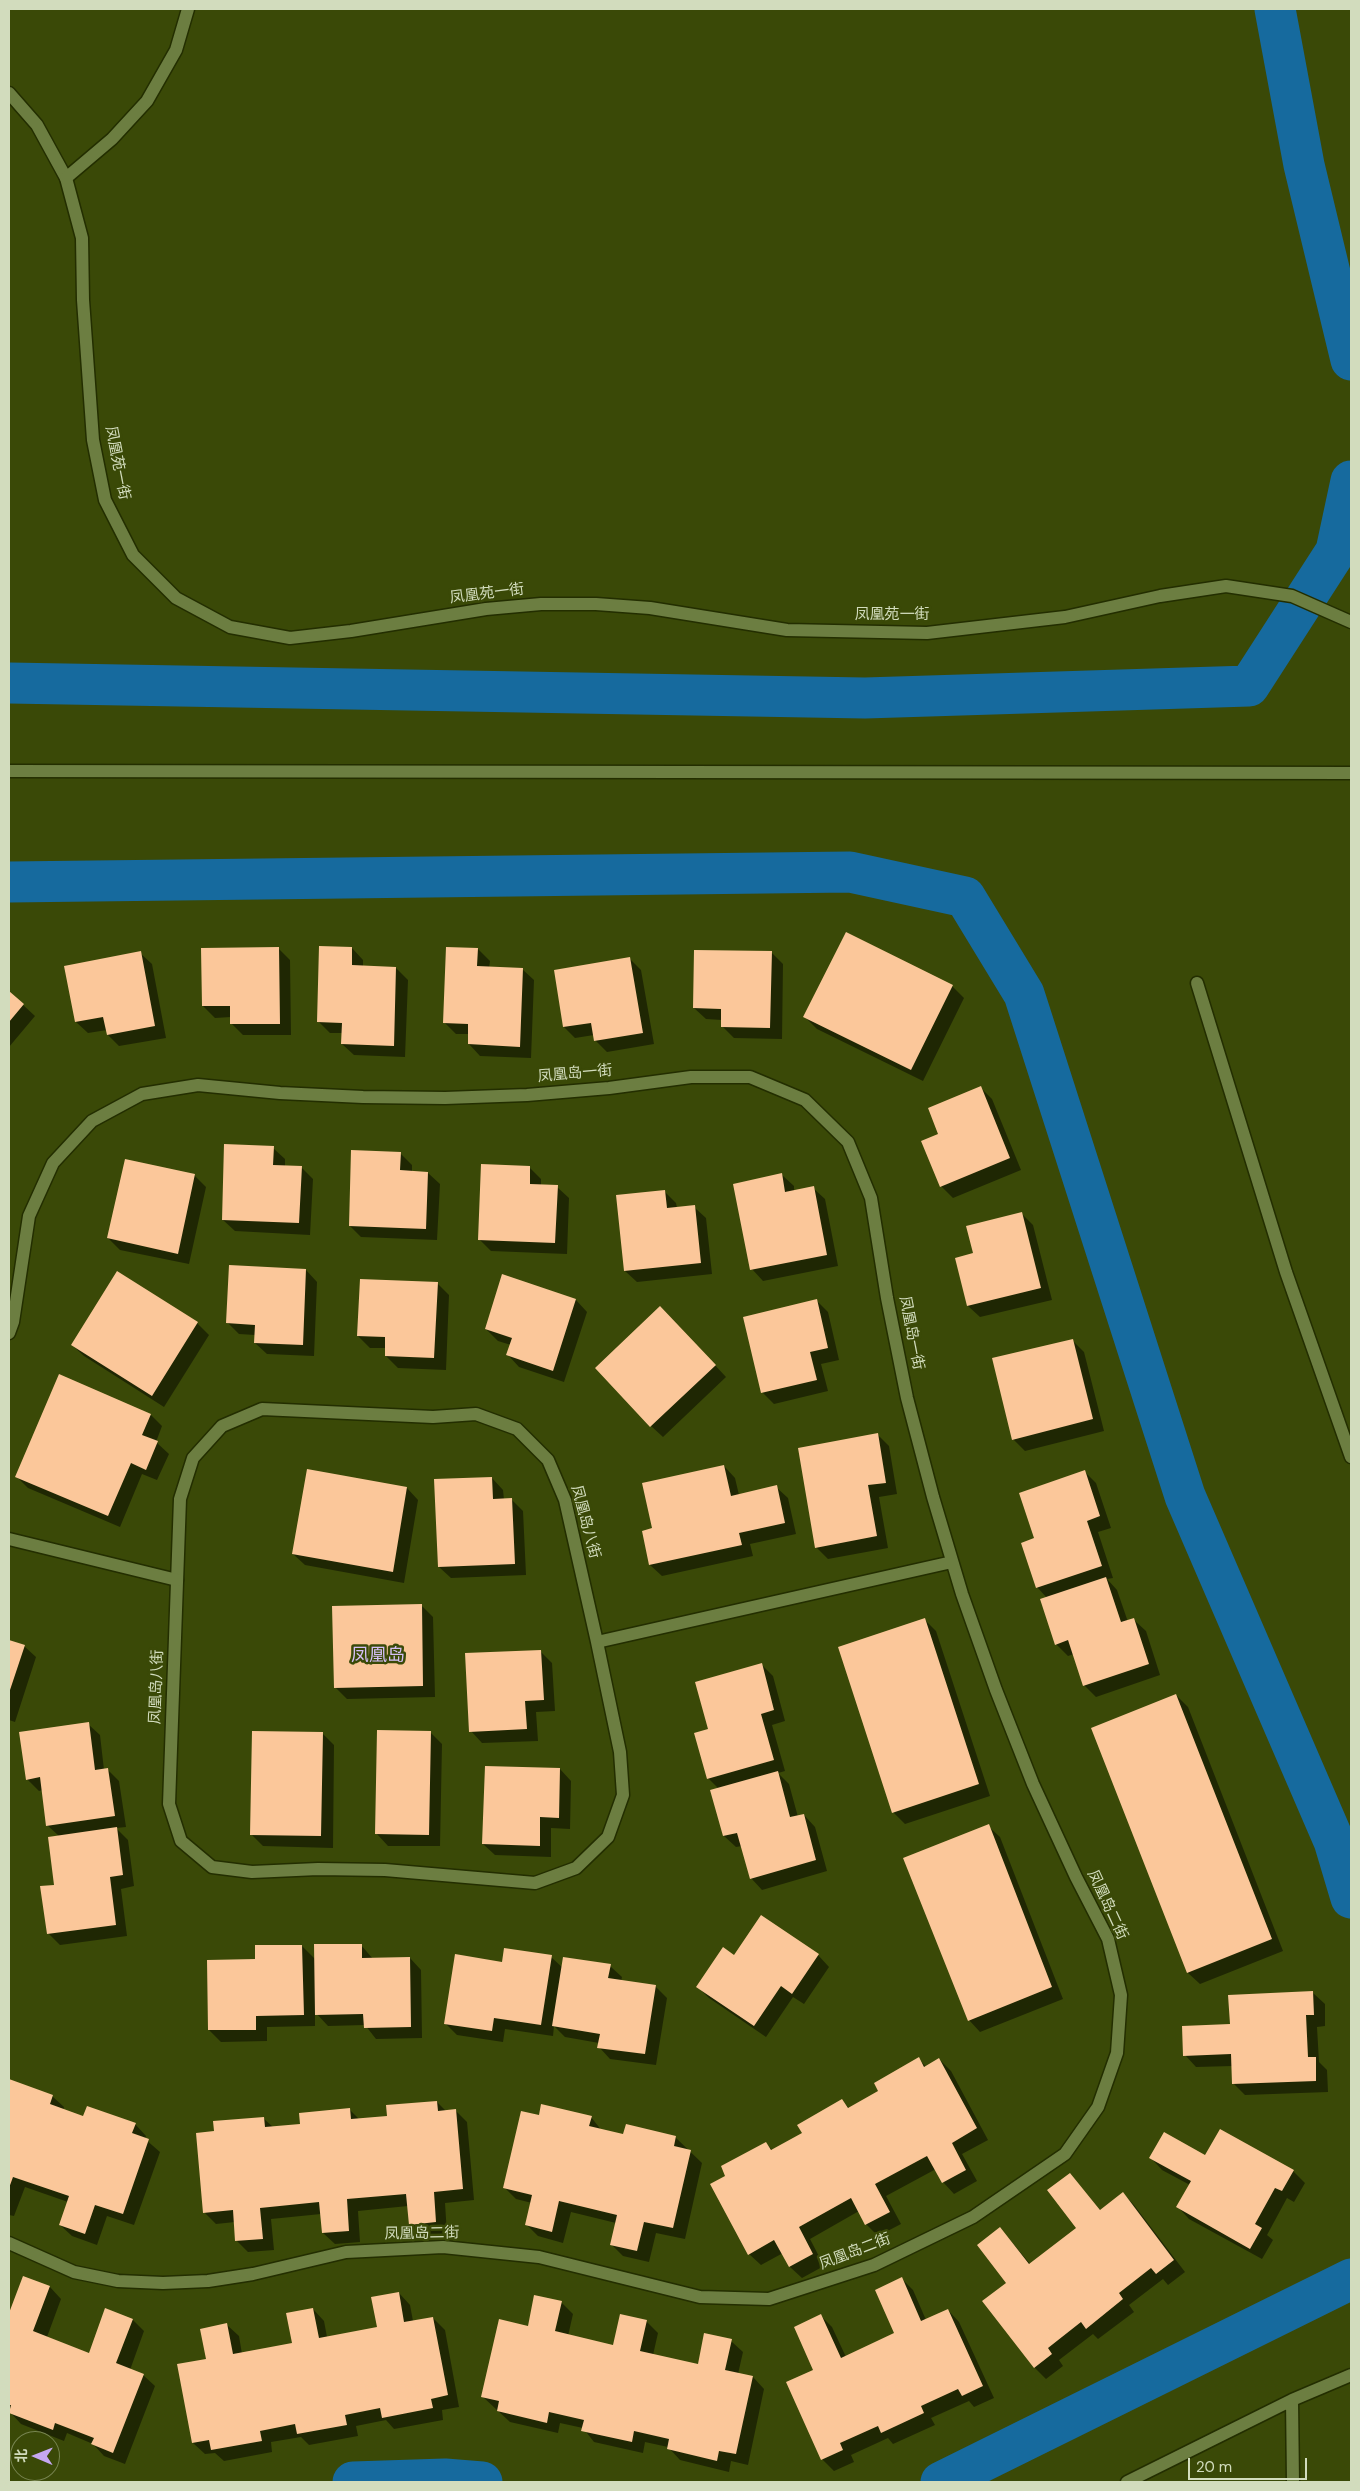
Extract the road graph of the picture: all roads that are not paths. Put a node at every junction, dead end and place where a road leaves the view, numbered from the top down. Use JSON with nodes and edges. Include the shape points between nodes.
{"nodes":[{"id":1,"x":188,"y":9,"type":"edge"},
{"id":2,"x":9,"y":93,"type":"edge"},
{"id":3,"x":66,"y":178,"type":"junction"},
{"id":4,"x":1351,"y":622,"type":"edge"},
{"id":5,"x":9,"y":771,"type":"edge"},
{"id":6,"x":1351,"y":773,"type":"edge"},
{"id":7,"x":1198,"y":983,"type":"dead end"},
{"id":8,"x":9,"y":1333,"type":"edge"},
{"id":9,"x":1351,"y":1457,"type":"edge"},
{"id":10,"x":9,"y":1539,"type":"edge"},
{"id":11,"x":952,"y":1562,"type":"junction"},
{"id":12,"x":177,"y":1580,"type":"junction"},
{"id":13,"x":596,"y":1642,"type":"junction"},
{"id":14,"x":9,"y":2243,"type":"edge"},
{"id":15,"x":1351,"y":2375,"type":"edge"},
{"id":16,"x":1292,"y":2400,"type":"junction"},
{"id":17,"x":1127,"y":2482,"type":"edge"},
{"id":18,"x":1293,"y":2482,"type":"edge"}],
"edges":[{"from":1,"to":3,"type":"street","via":[[176,50],[146,101],[112,139]]},
{"from":2,"to":3,"type":"street","name":"凤凰苑一街","via":[[37,125]]},
{"from":3,"to":4,"type":"street","name":"凤凰苑一街","via":[[82,238],[82,300],[93,440],[105,500],[133,555],[176,598],[230,627],[290,638],[486,609],[596,604],[650,608],[787,630],[927,633],[1065,618],[1160,596],[1226,586],[1292,596]]},
{"from":5,"to":6,"type":"street"},
{"from":7,"to":9,"type":"street","via":[[1286,1272]]},
{"from":8,"to":11,"type":"street","name":"凤凰岛一街","via":[[29,1216],[53,1163],[92,1121],[142,1094],[198,1085],[280,1093],[445,1098],[582,1090],[691,1077],[750,1077],[805,1100],[848,1142],[871,1198],[907,1398]]},
{"from":10,"to":12,"type":"street"},
{"from":11,"to":13,"type":"street"},
{"from":11,"to":14,"type":"street","name":"凤凰岛二街","via":[[996,1690],[1034,1784],[1108,1939],[1121,1995],[1117,2053],[1098,2107],[1064,2154],[973,2216],[932,2237],[874,2265],[769,2299],[700,2297],[539,2257],[443,2247],[346,2252],[208,2281],[118,2281],[74,2272]]},
{"from":12,"to":13,"type":"street","name":"凤凰岛八街","via":[[180,1499],[193,1458],[222,1426],[262,1409],[433,1417],[476,1414],[517,1429],[548,1460],[565,1500]]},
{"from":12,"to":13,"type":"street","name":"凤凰岛八街","via":[[169,1804],[181,1841],[212,1867],[252,1872],[385,1870],[535,1883],[576,1868],[608,1837],[623,1796],[620,1752]]},
{"from":15,"to":16,"type":"street"},
{"from":16,"to":17,"type":"street"},
{"from":16,"to":18,"type":"street"}]}
